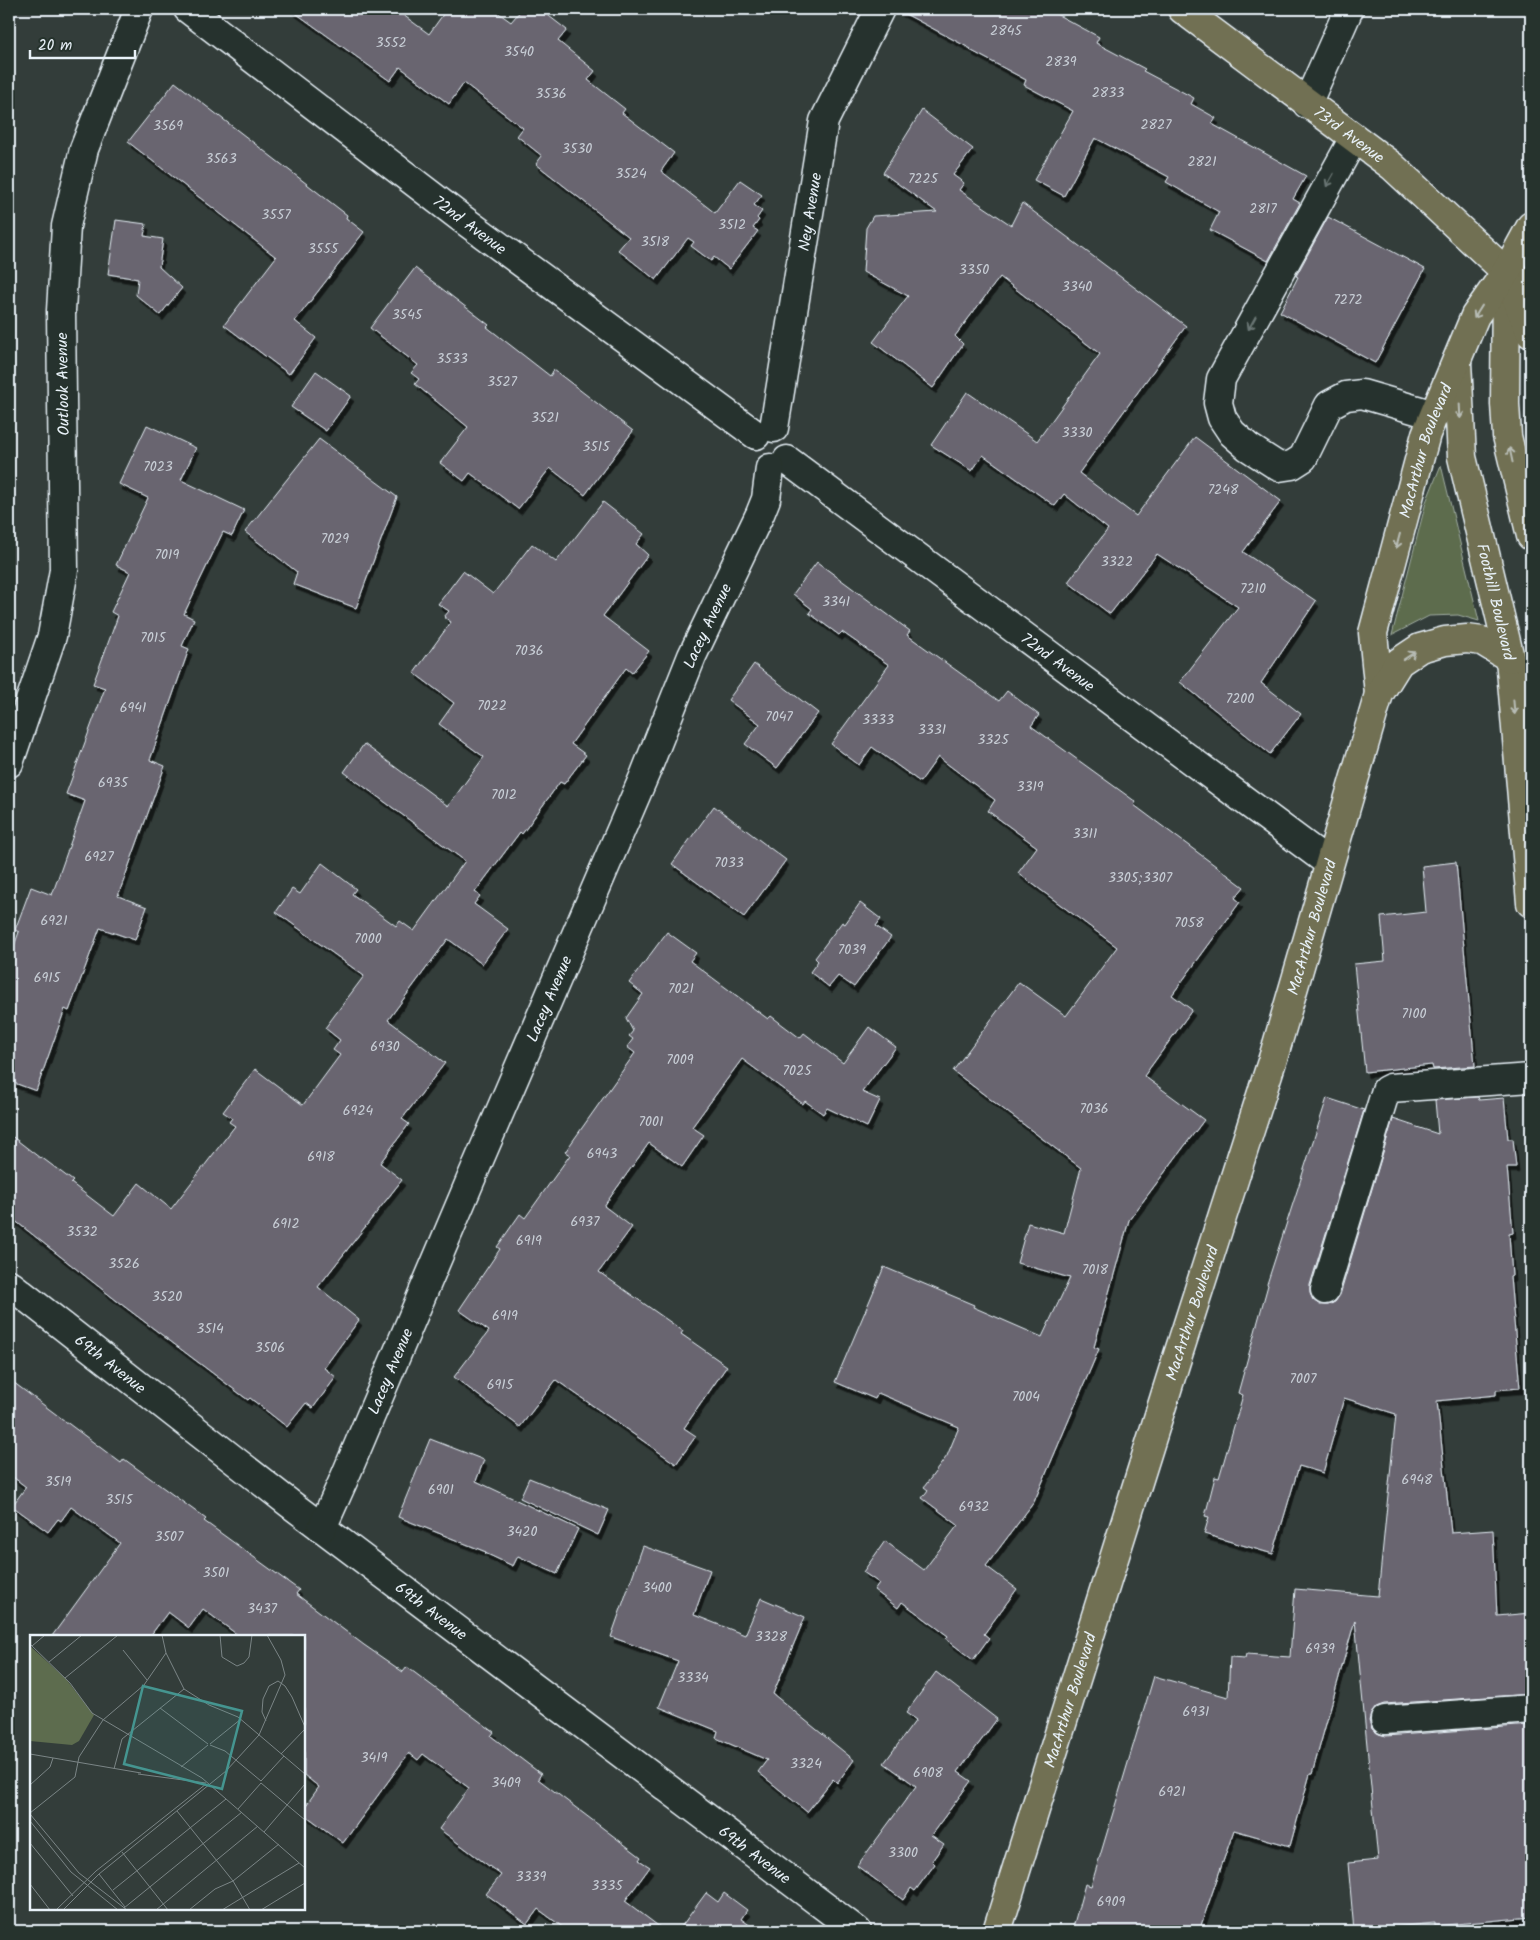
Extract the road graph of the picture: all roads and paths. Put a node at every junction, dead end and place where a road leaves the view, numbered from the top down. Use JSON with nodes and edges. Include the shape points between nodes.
{"nodes":[{"id":1,"x":139,"y":9,"type":"edge"},
{"id":2,"x":188,"y":9,"type":"edge"},
{"id":3,"x":880,"y":9,"type":"edge"},
{"id":4,"x":1182,"y":9,"type":"edge"},
{"id":5,"x":1349,"y":9,"type":"edge"},
{"id":6,"x":1307,"y":104,"type":"junction"},
{"id":7,"x":1354,"y":138,"type":"junction"},
{"id":8,"x":1531,"y":226,"type":"edge"},
{"id":9,"x":1506,"y":272,"type":"junction"},
{"id":10,"x":1531,"y":287,"type":"edge"},
{"id":11,"x":1531,"y":334,"type":"edge"},
{"id":12,"x":1457,"y":362,"type":"junction"},
{"id":13,"x":1434,"y":415,"type":"junction"},
{"id":14,"x":765,"y":431,"type":"junction"},
{"id":15,"x":779,"y":464,"type":"junction"},
{"id":16,"x":1531,"y":536,"type":"edge"},
{"id":17,"x":1510,"y":658,"type":"junction"},
{"id":18,"x":1379,"y":694,"type":"junction"},
{"id":19,"x":9,"y":763,"type":"edge"},
{"id":20,"x":1329,"y":863,"type":"junction"},
{"id":21,"x":1531,"y":903,"type":"edge"},
{"id":22,"x":1531,"y":1078,"type":"edge"},
{"id":23,"x":9,"y":1284,"type":"edge"},
{"id":24,"x":1325,"y":1290,"type":"dead end"},
{"id":25,"x":322,"y":1528,"type":"junction"},
{"id":26,"x":1531,"y":1709,"type":"edge"},
{"id":27,"x":1385,"y":1720,"type":"dead end"},
{"id":28,"x":857,"y":1931,"type":"edge"},
{"id":29,"x":997,"y":1931,"type":"edge"}],
"edges":[{"from":1,"to":19,"type":"street","name":"Outlook Avenue","via":[[84,149],[66,226],[61,311],[64,570],[52,636]]},
{"from":2,"to":14,"type":"street","name":"72nd Avenue","via":[[461,218]]},
{"from":3,"to":14,"type":"street","name":"Ney Avenue","via":[[824,121]]},
{"from":4,"to":6,"type":"main road","name":"73rd Avenue"},
{"from":5,"to":6,"type":"street"},
{"from":6,"to":7,"type":"main road","name":"73rd Avenue"},
{"from":7,"to":9,"type":"main road","name":"73rd Avenue","via":[[1392,166]]},
{"from":7,"to":13,"type":"street","one_way":true,"via":[[1221,380],[1218,403],[1222,418],[1232,433],[1248,447],[1279,467],[1292,465],[1303,458],[1329,405],[1346,396],[1362,394]]},
{"from":8,"to":9,"type":"main road","name":"MacArthur Boulevard"},
{"from":9,"to":10,"type":"main road","name":"73rd Avenue"},
{"from":9,"to":11,"type":"main road","name":"73rd Avenue"},
{"from":9,"to":12,"type":"main road","name":"MacArthur Boulevard","one_way":true,"via":[[1475,316]]},
{"from":16,"to":9,"type":"main road","one_way":true,"via":[[1507,436]]},
{"from":12,"to":13,"type":"main road","name":"MacArthur Boulevard"},
{"from":12,"to":17,"type":"main road","name":"Foothill Boulevard","one_way":true,"via":[[1462,457]]},
{"from":13,"to":18,"type":"main road","name":"MacArthur Boulevard","one_way":true,"via":[[1426,434],[1373,633]]},
{"from":14,"to":15,"type":"street","name":"72nd Avenue","via":[[782,431],[788,437],[791,453]]},
{"from":15,"to":20,"type":"street","name":"72nd Avenue"},
{"from":15,"to":25,"type":"street","name":"Lacey Avenue","via":[[760,514],[692,656],[645,774]]},
{"from":18,"to":17,"type":"main road","name":"MacArthur Boulevard","one_way":true,"via":[[1399,662],[1420,648],[1445,641],[1482,641]]},
{"from":17,"to":21,"type":"main road","name":"Foothill Boulevard","one_way":true},
{"from":18,"to":20,"type":"main road","name":"MacArthur Boulevard"},
{"from":20,"to":29,"type":"main road","name":"MacArthur Boulevard","via":[[1274,1055]]},
{"from":22,"to":24,"type":"street","via":[[1386,1090]]},
{"from":23,"to":25,"type":"street","name":"69th Avenue"},
{"from":25,"to":28,"type":"street","name":"69th Avenue"},
{"from":26,"to":27,"type":"street"}]}
